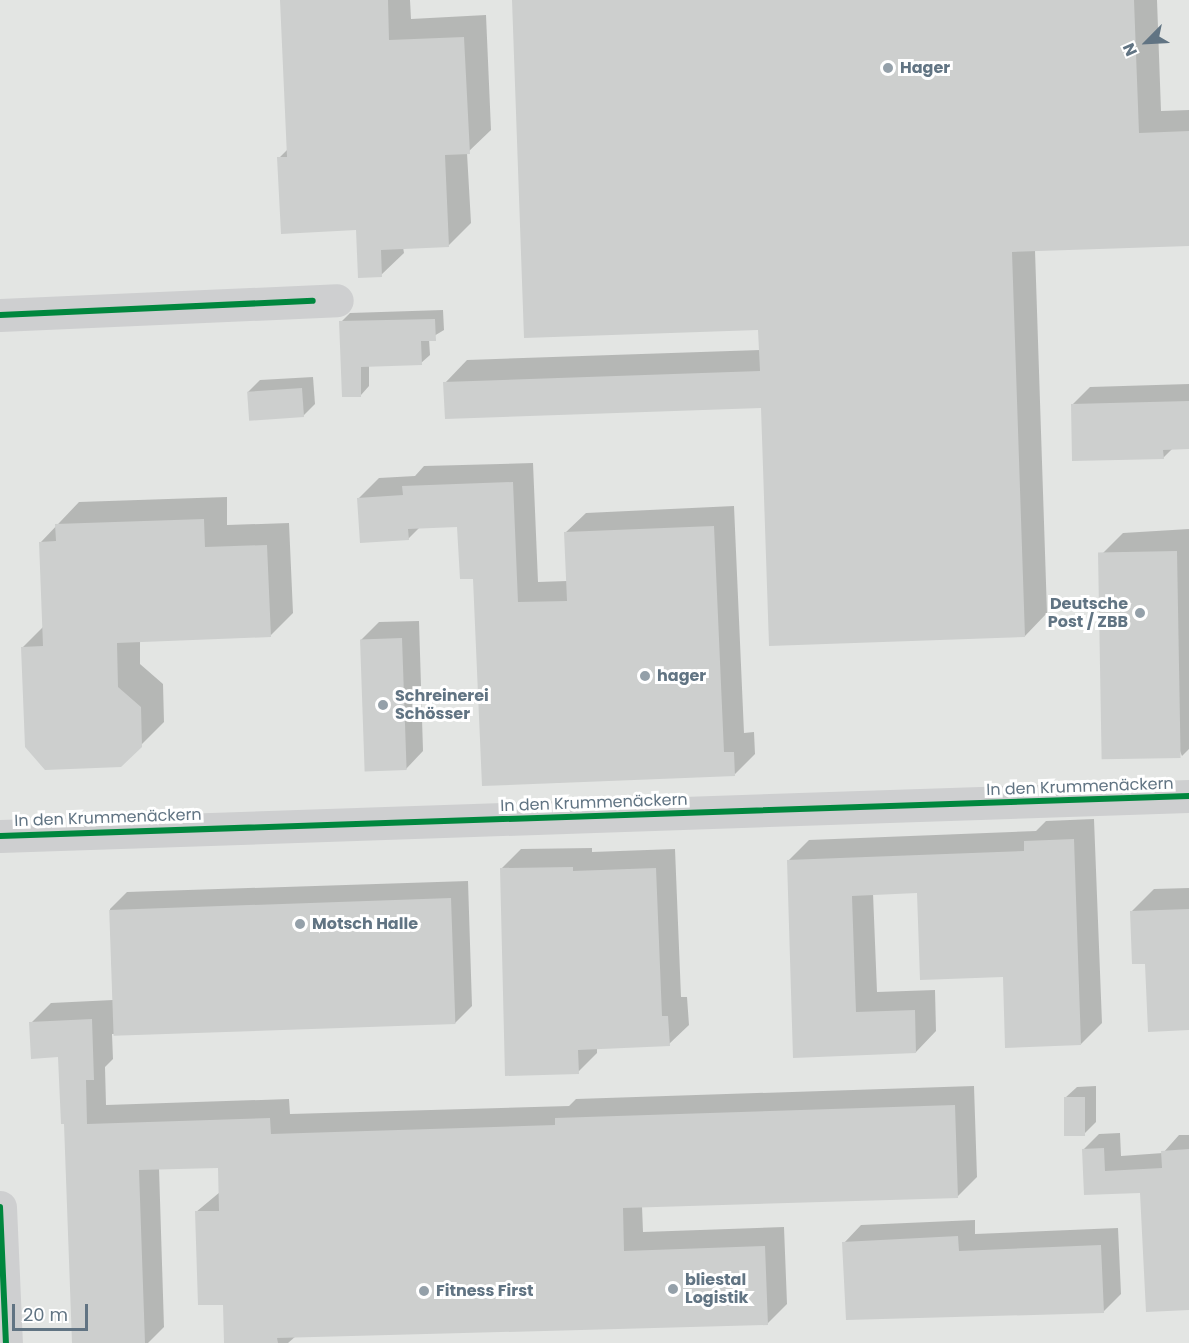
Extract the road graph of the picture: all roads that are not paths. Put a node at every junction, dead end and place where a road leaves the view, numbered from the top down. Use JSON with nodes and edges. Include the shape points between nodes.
{"nodes":[{"id":1,"x":325,"y":300,"type":"dead end"},
{"id":2,"x":0,"y":315,"type":"edge"},
{"id":3,"x":1189,"y":796,"type":"edge"},
{"id":4,"x":0,"y":836,"type":"edge"},
{"id":5,"x":0,"y":1207,"type":"edge"},
{"id":6,"x":0,"y":1235,"type":"edge"},
{"id":7,"x":6,"y":1343,"type":"edge"}],
"edges":[{"from":1,"to":2,"type":"street"},
{"from":3,"to":4,"type":"street","name":"In den Krummenäckern"},
{"from":5,"to":6,"type":"street"},
{"from":6,"to":7,"type":"street"}]}
